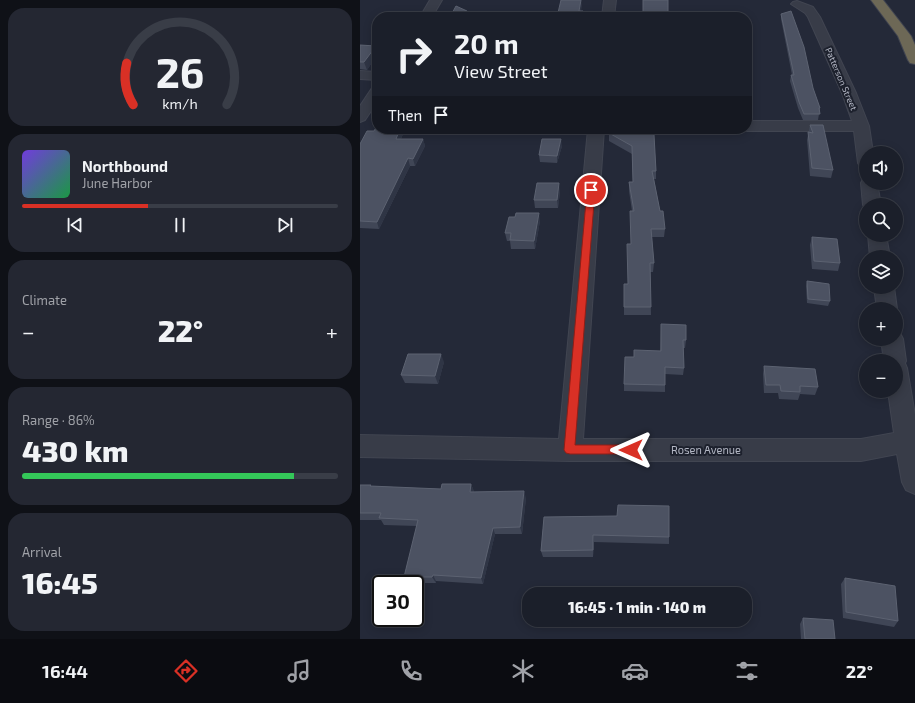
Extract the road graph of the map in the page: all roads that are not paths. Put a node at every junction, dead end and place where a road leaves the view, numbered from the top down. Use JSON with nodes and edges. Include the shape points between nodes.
{"nodes":[{"id":1,"x":436,"y":0,"type":"edge"},
{"id":2,"x":610,"y":0,"type":"edge"},
{"id":3,"x":877,"y":0,"type":"edge"},
{"id":4,"x":797,"y":4,"type":"dead end"},
{"id":5,"x":429,"y":12,"type":"edge"},
{"id":6,"x":609,"y":12,"type":"edge"},
{"id":7,"x":915,"y":60,"type":"edge"},
{"id":8,"x":360,"y":75,"type":"edge"},
{"id":9,"x":372,"y":76,"type":"edge"},
{"id":10,"x":372,"y":102,"type":"edge"},
{"id":11,"x":364,"y":120,"type":"edge"},
{"id":12,"x":752,"y":126,"type":"edge"},
{"id":13,"x":861,"y":126,"type":"junction"},
{"id":14,"x":596,"y":134,"type":"edge"},
{"id":15,"x":864,"y":146,"type":"edge"},
{"id":16,"x":903,"y":398,"type":"edge"},
{"id":17,"x":911,"y":436,"type":"edge"},
{"id":18,"x":360,"y":446,"type":"edge"},
{"id":19,"x":570,"y":450,"type":"junction"},
{"id":20,"x":915,"y":482,"type":"edge"}],
"edges":[{"from":1,"to":5,"type":"street"},
{"from":2,"to":6,"type":"street"},
{"from":3,"to":7,"type":"highway","via":[[904,36]]},
{"from":4,"to":13,"type":"street","name":"Patterson Street","via":[[809,10],[814,17],[849,93]]},
{"from":8,"to":9,"type":"street"},
{"from":10,"to":11,"type":"street"},
{"from":12,"to":13,"type":"street"},
{"from":13,"to":15,"type":"street","name":"Patterson Street"},
{"from":14,"to":19,"type":"street"},
{"from":16,"to":17,"type":"street"},
{"from":17,"to":19,"type":"street","name":"Rosen Avenue","via":[[861,450]]},
{"from":17,"to":20,"type":"street"},
{"from":18,"to":19,"type":"street","name":"Rosen Avenue"}]}
